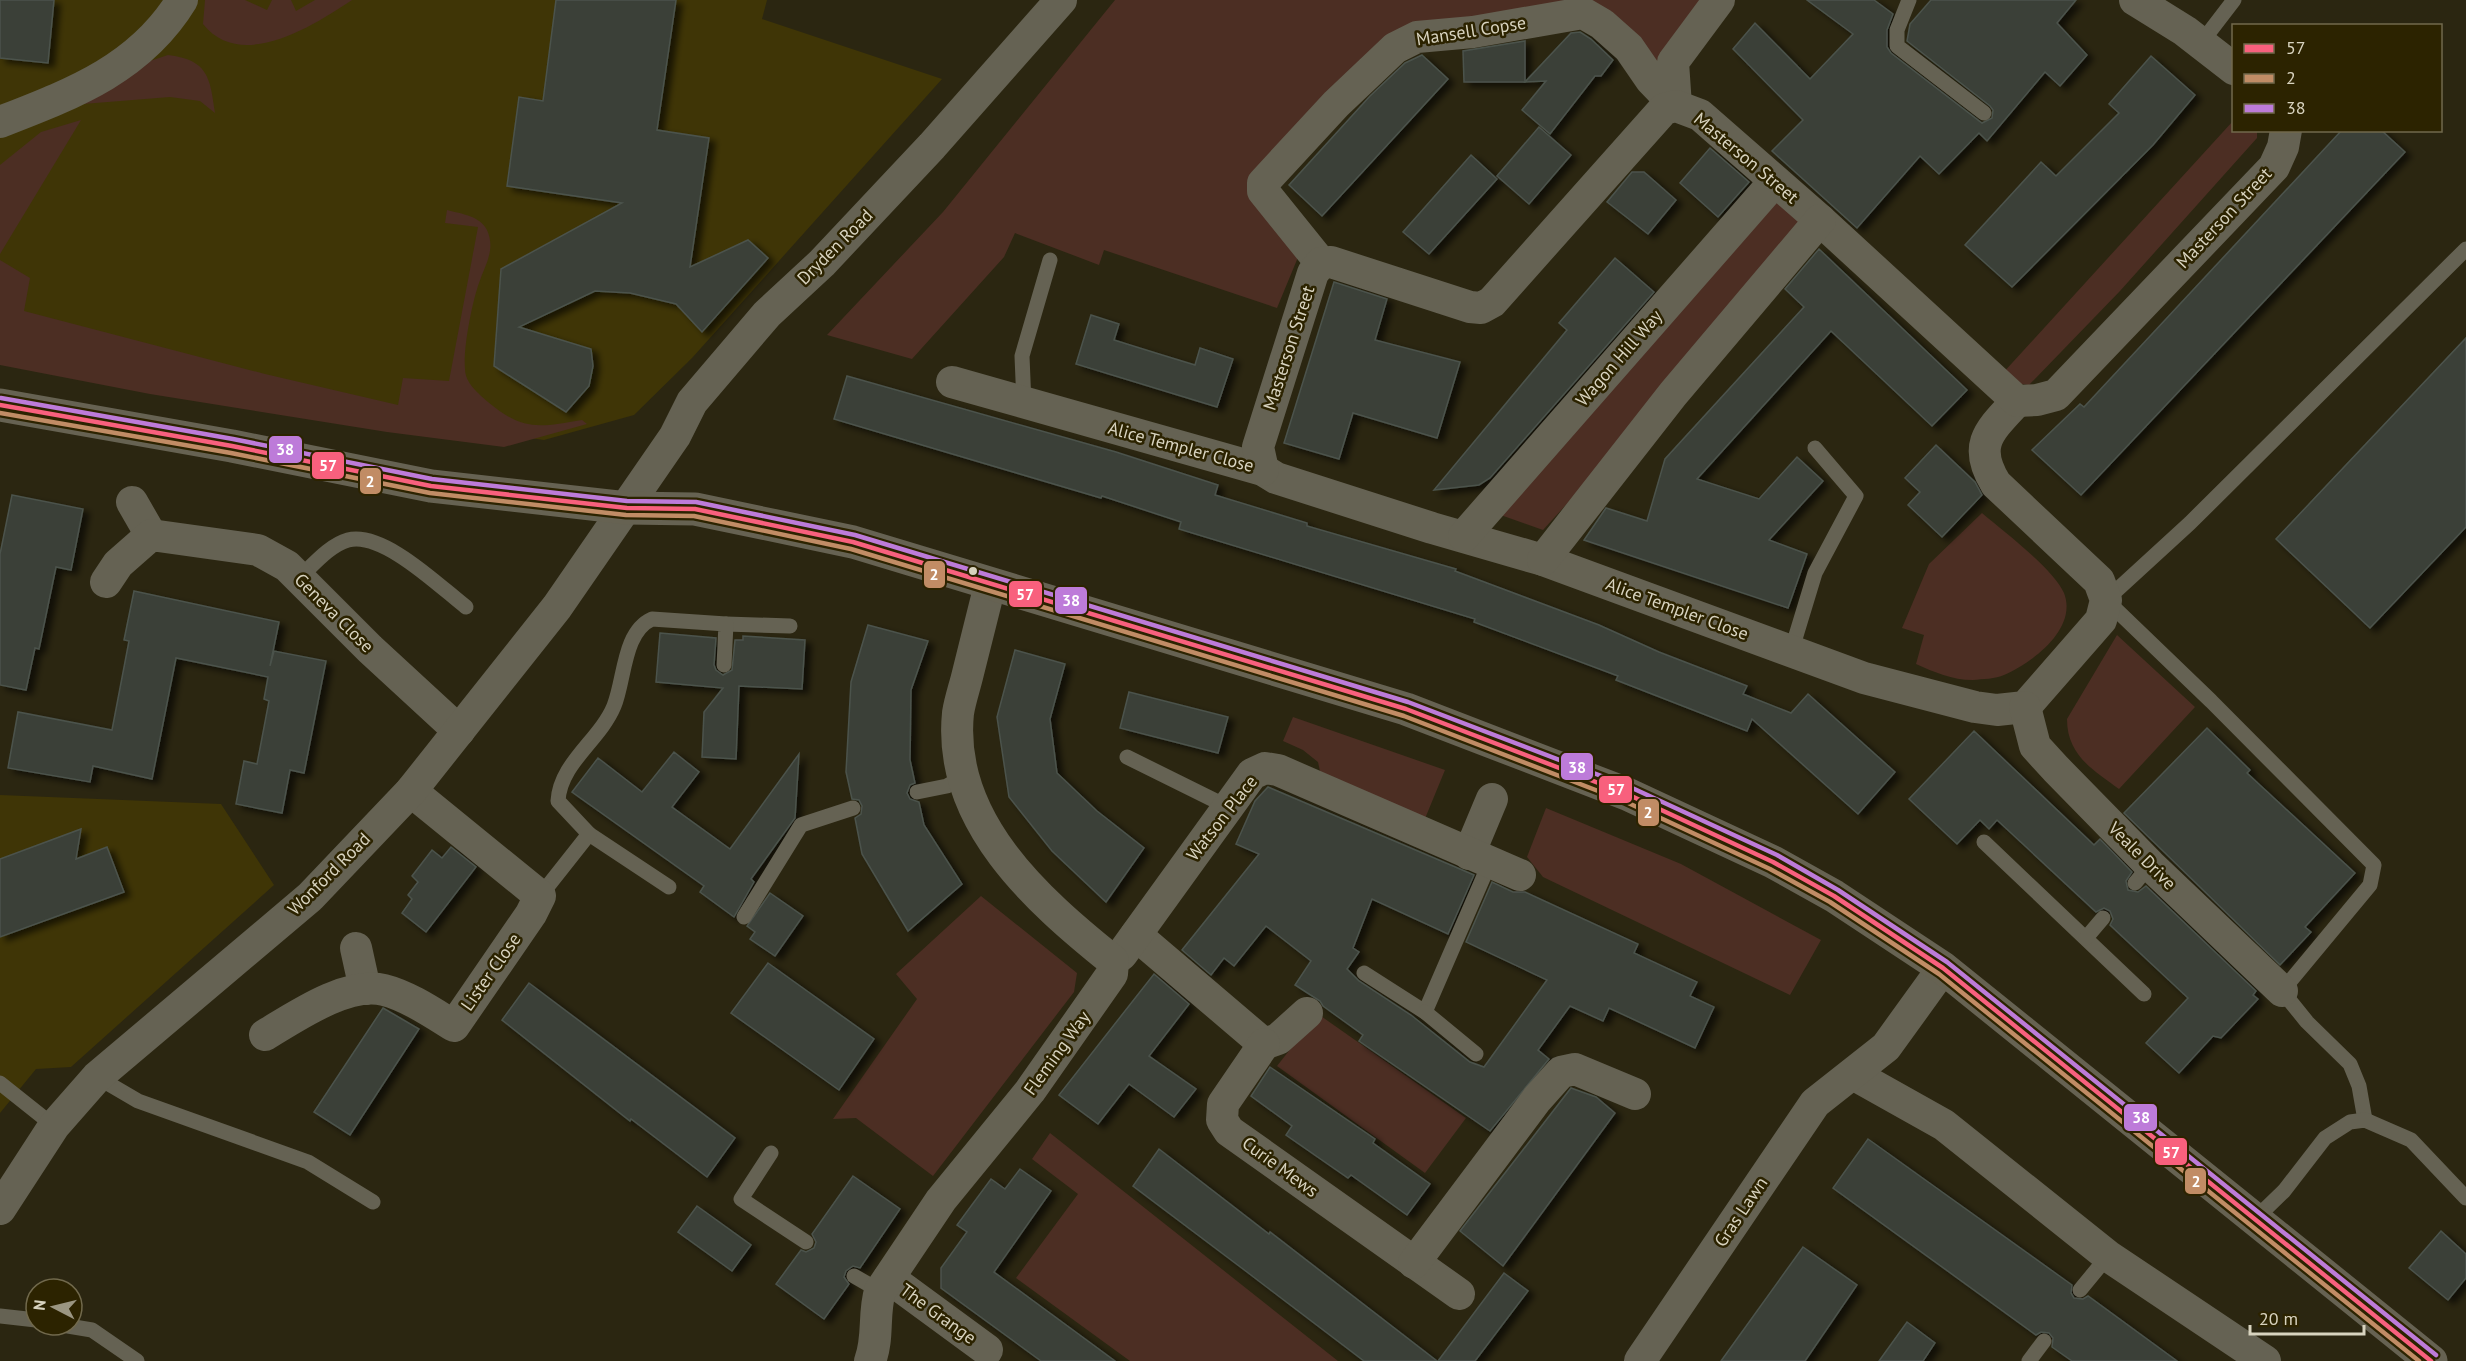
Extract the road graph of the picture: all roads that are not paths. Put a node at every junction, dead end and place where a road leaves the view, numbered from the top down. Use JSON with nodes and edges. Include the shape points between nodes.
{"nodes":[{"id":1,"x":182,"y":0,"type":"edge"},
{"id":2,"x":1061,"y":0,"type":"edge"},
{"id":3,"x":1719,"y":0,"type":"edge"},
{"id":4,"x":1909,"y":0,"type":"edge"},
{"id":5,"x":2135,"y":0,"type":"edge"},
{"id":6,"x":2234,"y":0,"type":"edge"},
{"id":7,"x":2200,"y":43,"type":"junction"},
{"id":8,"x":2232,"y":67,"type":"edge"},
{"id":9,"x":1676,"y":106,"type":"junction"},
{"id":10,"x":1984,"y":113,"type":"dead end"},
{"id":11,"x":0,"y":122,"type":"edge"},
{"id":12,"x":2286,"y":132,"type":"edge"},
{"id":13,"x":1775,"y":181,"type":"junction"},
{"id":14,"x":1820,"y":220,"type":"junction"},
{"id":15,"x":2466,"y":249,"type":"edge"},
{"id":16,"x":1050,"y":260,"type":"dead end"},
{"id":17,"x":1321,"y":263,"type":"junction"},
{"id":18,"x":952,"y":382,"type":"dead end"},
{"id":19,"x":2017,"y":401,"type":"junction"},
{"id":20,"x":1024,"y":404,"type":"junction"},
{"id":21,"x":0,"y":405,"type":"edge"},
{"id":22,"x":1815,"y":448,"type":"dead end"},
{"id":23,"x":1263,"y":470,"type":"junction"},
{"id":24,"x":132,"y":502,"type":"dead end"},
{"id":25,"x":627,"y":508,"type":"junction"},
{"id":26,"x":151,"y":535,"type":"junction"},
{"id":27,"x":1464,"y":536,"type":"junction"},
{"id":28,"x":1544,"y":560,"type":"junction"},
{"id":29,"x":300,"y":576,"type":"junction"},
{"id":30,"x":106,"y":582,"type":"dead end"},
{"id":31,"x":990,"y":585,"type":"junction"},
{"id":32,"x":2106,"y":600,"type":"junction"},
{"id":33,"x":466,"y":607,"type":"dead end"},
{"id":34,"x":726,"y":624,"type":"junction"},
{"id":35,"x":790,"y":626,"type":"dead end"},
{"id":36,"x":1791,"y":652,"type":"junction"},
{"id":37,"x":724,"y":665,"type":"dead end"},
{"id":38,"x":2025,"y":707,"type":"junction"},
{"id":39,"x":459,"y":731,"type":"junction"},
{"id":40,"x":1127,"y":757,"type":"dead end"},
{"id":41,"x":964,"y":776,"type":"junction"},
{"id":42,"x":411,"y":791,"type":"junction"},
{"id":43,"x":917,"y":792,"type":"dead end"},
{"id":44,"x":1492,"y":799,"type":"dead end"},
{"id":45,"x":1228,"y":807,"type":"junction"},
{"id":46,"x":853,"y":808,"type":"dead end"},
{"id":47,"x":589,"y":834,"type":"junction"},
{"id":48,"x":1984,"y":842,"type":"dead end"},
{"id":49,"x":1479,"y":858,"type":"junction"},
{"id":50,"x":1520,"y":875,"type":"dead end"},
{"id":51,"x":669,"y":887,"type":"dead end"},
{"id":52,"x":540,"y":896,"type":"junction"},
{"id":53,"x":744,"y":916,"type":"dead end"},
{"id":54,"x":2103,"y":918,"type":"dead end"},
{"id":55,"x":1136,"y":935,"type":"junction"},
{"id":56,"x":2085,"y":938,"type":"junction"},
{"id":57,"x":356,"y":948,"type":"dead end"},
{"id":58,"x":1113,"y":961,"type":"junction"},
{"id":59,"x":1943,"y":968,"type":"junction"},
{"id":60,"x":1364,"y":973,"type":"dead end"},
{"id":61,"x":365,"y":989,"type":"junction"},
{"id":62,"x":2282,"y":990,"type":"junction"},
{"id":63,"x":2144,"y":994,"type":"dead end"},
{"id":64,"x":1425,"y":1012,"type":"junction"},
{"id":65,"x":1307,"y":1013,"type":"dead end"},
{"id":66,"x":265,"y":1035,"type":"dead end"},
{"id":67,"x":1264,"y":1044,"type":"junction"},
{"id":68,"x":1476,"y":1054,"type":"dead end"},
{"id":69,"x":1853,"y":1074,"type":"junction"},
{"id":70,"x":97,"y":1077,"type":"junction"},
{"id":71,"x":0,"y":1083,"type":"edge"},
{"id":72,"x":1635,"y":1094,"type":"dead end"},
{"id":73,"x":2365,"y":1120,"type":"junction"},
{"id":74,"x":54,"y":1126,"type":"junction"},
{"id":75,"x":771,"y":1153,"type":"dead end"},
{"id":76,"x":2466,"y":1198,"type":"edge"},
{"id":77,"x":373,"y":1202,"type":"dead end"},
{"id":78,"x":0,"y":1209,"type":"edge"},
{"id":79,"x":2254,"y":1220,"type":"junction"},
{"id":80,"x":806,"y":1242,"type":"dead end"},
{"id":81,"x":2108,"y":1256,"type":"junction"},
{"id":82,"x":1414,"y":1263,"type":"junction"},
{"id":83,"x":874,"y":1282,"type":"junction"},
{"id":84,"x":2080,"y":1290,"type":"dead end"},
{"id":85,"x":1458,"y":1294,"type":"dead end"},
{"id":86,"x":0,"y":1316,"type":"edge"},
{"id":87,"x":24,"y":1319,"type":"edge"},
{"id":88,"x":84,"y":1329,"type":"edge"},
{"id":89,"x":2044,"y":1341,"type":"dead end"},
{"id":90,"x":987,"y":1350,"type":"dead end"},
{"id":91,"x":137,"y":1361,"type":"edge"},
{"id":92,"x":870,"y":1361,"type":"edge"},
{"id":93,"x":1640,"y":1361,"type":"edge"},
{"id":94,"x":2029,"y":1361,"type":"edge"},
{"id":95,"x":2265,"y":1361,"type":"edge"},
{"id":96,"x":2432,"y":1361,"type":"edge"}],
"edges":[{"from":1,"to":11,"type":"street","via":[[167,25],[114,70]]},
{"from":2,"to":25,"type":"street","name":"Dryden Road","via":[[932,146],[822,263],[767,314],[692,402],[675,436]]},
{"from":3,"to":9,"type":"street","via":[[1673,62]]},
{"from":4,"to":10,"type":"lane","via":[[1897,30],[1897,46]]},
{"from":5,"to":7,"type":"street"},
{"from":6,"to":7,"type":"lane"},
{"from":7,"to":8,"type":"street"},
{"from":9,"to":13,"type":"street","name":"Masterson Street","via":[[1700,115]]},
{"from":9,"to":17,"type":"street","name":"Masterson Street","via":[[1664,109],[1655,118],[1492,302],[1481,308],[1331,262]]},
{"from":9,"to":17,"type":"street","name":"Mansell Copse","via":[[1650,80],[1629,48],[1583,13],[1473,32],[1416,37],[1395,48],[1336,104],[1263,183],[1263,191]]},
{"from":12,"to":19,"type":"street","name":"Masterson Street","via":[[2274,167],[2056,395]]},
{"from":13,"to":14,"type":"street","name":"Masterson Street"},
{"from":13,"to":27,"type":"street","name":"Wagon Hill Way"},
{"from":14,"to":19,"type":"street","name":"Masterson Street"},
{"from":14,"to":28,"type":"street","via":[[1673,394]]},
{"from":15,"to":32,"type":"lane","via":[[2190,523]]},
{"from":16,"to":20,"type":"lane","via":[[1022,356]]},
{"from":17,"to":23,"type":"street","name":"Masterson Street","via":[[1313,273],[1258,447]]},
{"from":18,"to":20,"type":"street","name":"Alice Templer Close"},
{"from":19,"to":32,"type":"street","via":[[1989,431],[1983,455],[1988,471],[1996,484],[2099,581]]},
{"from":20,"to":23,"type":"street","name":"Alice Templer Close"},
{"from":21,"to":25,"type":"street","via":[[431,486]]},
{"from":22,"to":36,"type":"lane","via":[[1856,496],[1815,573]]},
{"from":23,"to":27,"type":"street","name":"Alice Templer Close","via":[[1276,478]]},
{"from":24,"to":26,"type":"street"},
{"from":25,"to":31,"type":"street","via":[[695,509],[853,542]]},
{"from":25,"to":39,"type":"street","name":"Wonford Road","via":[[557,607]]},
{"from":26,"to":29,"type":"street","name":"Geneva Close","via":[[258,550]]},
{"from":26,"to":30,"type":"street","via":[[118,564]]},
{"from":27,"to":28,"type":"street","name":"Alice Templer Close"},
{"from":28,"to":36,"type":"street","name":"Alice Templer Close"},
{"from":29,"to":33,"type":"lane","via":[[348,540],[371,540],[390,549]]},
{"from":29,"to":39,"type":"street","name":"Geneva Close","via":[[370,649]]},
{"from":31,"to":41,"type":"street","via":[[958,712]]},
{"from":31,"to":59,"type":"street","via":[[1406,709],[1627,794],[1773,862],[1834,896]]},
{"from":32,"to":38,"type":"street","via":[[2102,620]]},
{"from":32,"to":62,"type":"lane","via":[[2374,865],[2370,885]]},
{"from":34,"to":35,"type":"lane"},
{"from":34,"to":37,"type":"lane"},
{"from":34,"to":47,"type":"lane","via":[[652,619],[642,624],[633,638],[607,721],[570,767],[559,789],[558,801]]},
{"from":36,"to":38,"type":"street","name":"Alice Templer Close","via":[[1864,678],[1975,707]]},
{"from":38,"to":62,"type":"street","name":"Veale Drive","via":[[2035,746],[2142,874]]},
{"from":39,"to":42,"type":"street","name":"Wonford Road"},
{"from":40,"to":45,"type":"lane"},
{"from":41,"to":43,"type":"lane","via":[[947,786]]},
{"from":41,"to":58,"type":"street","via":[[978,819],[1005,859],[1070,926]]},
{"from":42,"to":52,"type":"street"},
{"from":42,"to":70,"type":"street","name":"Wonford Road","via":[[310,897]]},
{"from":44,"to":49,"type":"street"},
{"from":45,"to":49,"type":"street","name":"Watson Place","via":[[1252,774],[1264,768],[1278,770]]},
{"from":45,"to":55,"type":"street","name":"Watson Place"},
{"from":46,"to":53,"type":"lane","via":[[801,825]]},
{"from":47,"to":51,"type":"lane"},
{"from":47,"to":52,"type":"lane","name":"Lister Close"},
{"from":48,"to":56,"type":"lane"},
{"from":49,"to":50,"type":"street","name":"Watson Place"},
{"from":49,"to":64,"type":"lane"},
{"from":52,"to":61,"type":"street","name":"Lister Close","via":[[454,1026],[384,990]]},
{"from":54,"to":56,"type":"lane"},
{"from":55,"to":58,"type":"street","name":"Watson Place"},
{"from":55,"to":67,"type":"street"},
{"from":56,"to":63,"type":"lane"},
{"from":57,"to":61,"type":"street"},
{"from":58,"to":83,"type":"street","name":"Fleming Way","via":[[1112,974],[1098,996],[1030,1091]]},
{"from":59,"to":69,"type":"street","name":"Gras Lawn","via":[[1886,1047]]},
{"from":59,"to":79,"type":"street"},
{"from":60,"to":64,"type":"lane"},
{"from":61,"to":66,"type":"street","name":"Lister Close","via":[[312,1007]]},
{"from":62,"to":73,"type":"lane","via":[[2307,1022],[2350,1064],[2359,1086]]},
{"from":64,"to":68,"type":"lane"},
{"from":65,"to":67,"type":"street","name":"Curie Mews","via":[[1278,1039]]},
{"from":67,"to":82,"type":"street","name":"Curie Mews","via":[[1223,1104],[1222,1120],[1229,1131]]},
{"from":69,"to":81,"type":"street","via":[[1944,1125]]},
{"from":69,"to":93,"type":"street","name":"Gras Lawn","via":[[1815,1103]]},
{"from":70,"to":74,"type":"street","name":"Wonford Road"},
{"from":70,"to":77,"type":"lane","via":[[138,1101],[308,1162]]},
{"from":71,"to":74,"type":"lane"},
{"from":72,"to":82,"type":"street","via":[[1575,1069],[1561,1072]]},
{"from":73,"to":76,"type":"lane","via":[[2411,1140]]},
{"from":73,"to":79,"type":"lane","via":[[2350,1122],[2325,1138],[2284,1191]]},
{"from":74,"to":78,"type":"street","name":"Wonford Road"},
{"from":75,"to":80,"type":"lane","via":[[741,1199]]},
{"from":79,"to":96,"type":"street"},
{"from":81,"to":84,"type":"lane"},
{"from":81,"to":95,"type":"street"},
{"from":82,"to":85,"type":"street","name":"Curie Mews"},
{"from":83,"to":90,"type":"street","name":"The Grange"},
{"from":83,"to":92,"type":"street","name":"Fleming Way","via":[[874,1351]]},
{"from":86,"to":87,"type":"lane"},
{"from":88,"to":91,"type":"lane","via":[[92,1330]]},
{"from":89,"to":94,"type":"lane"}]}
